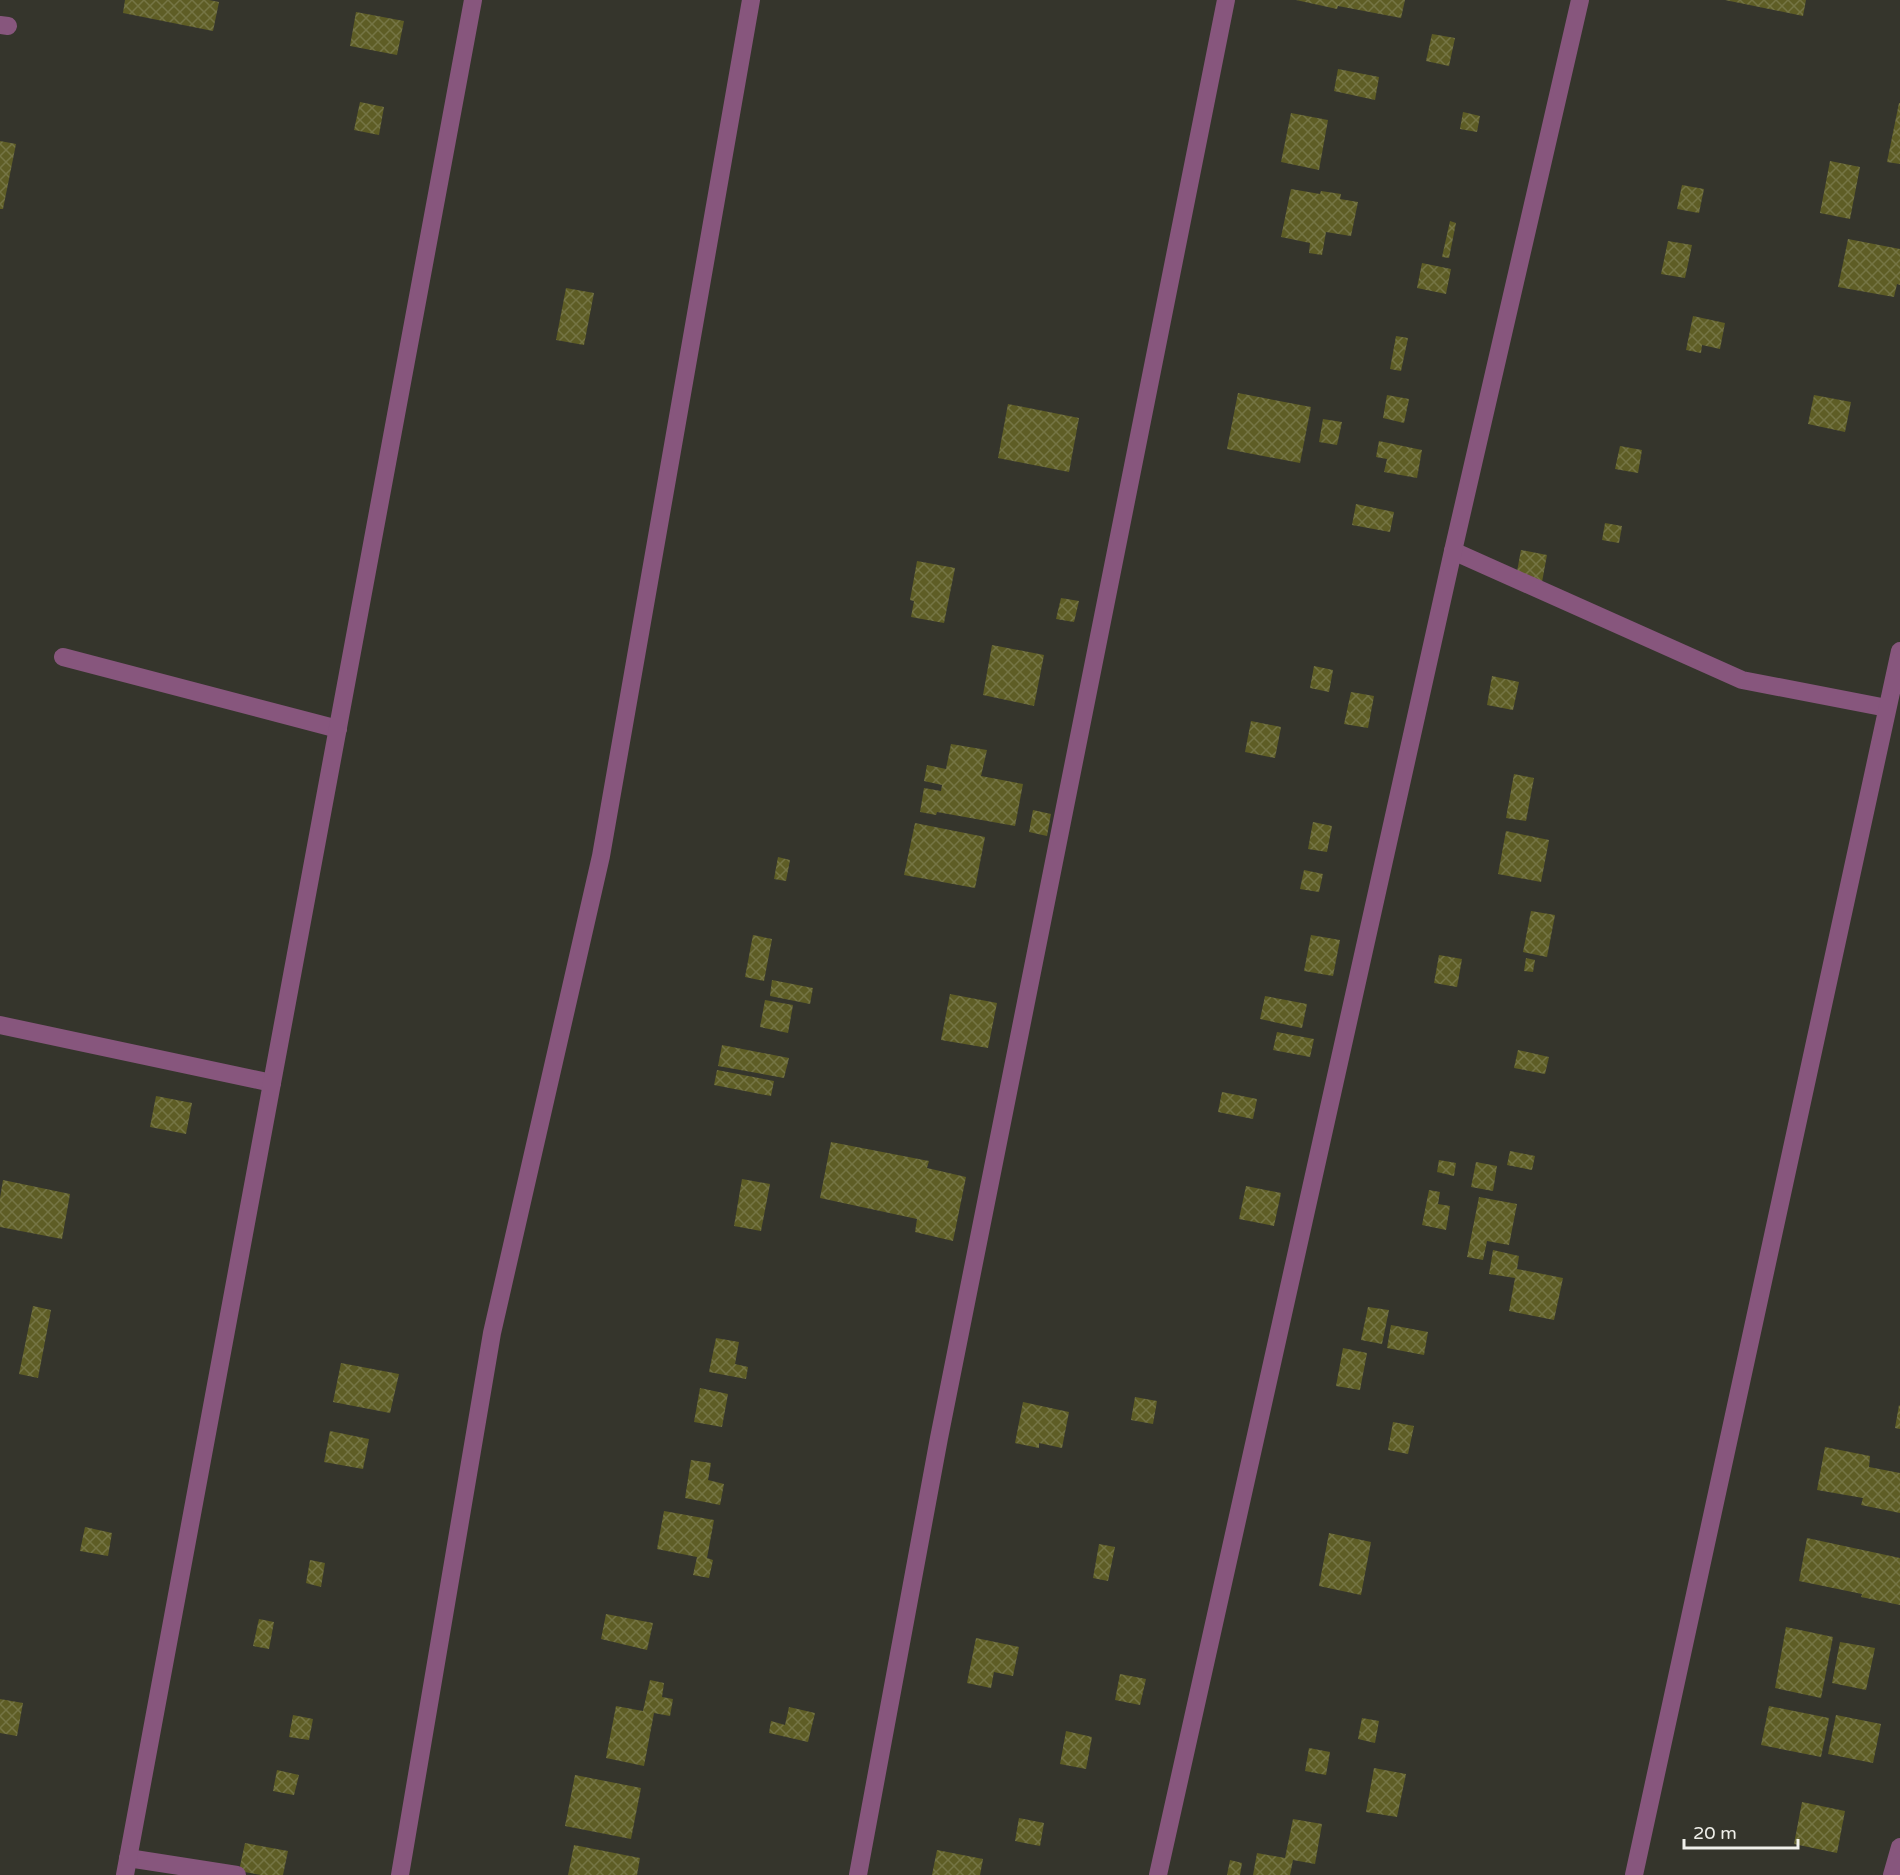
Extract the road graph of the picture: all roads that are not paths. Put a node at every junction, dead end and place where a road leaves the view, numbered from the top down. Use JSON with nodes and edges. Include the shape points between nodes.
{"nodes":[{"id":1,"x":473,"y":0,"type":"edge"},
{"id":2,"x":751,"y":0,"type":"edge"},
{"id":3,"x":1226,"y":0,"type":"edge"},
{"id":4,"x":1580,"y":0,"type":"edge"},
{"id":5,"x":1454,"y":551,"type":"junction"},
{"id":6,"x":1900,"y":651,"type":"edge"},
{"id":7,"x":63,"y":657,"type":"dead end"},
{"id":8,"x":1887,"y":708,"type":"junction"},
{"id":9,"x":338,"y":729,"type":"junction"},
{"id":10,"x":0,"y":1025,"type":"edge"},
{"id":11,"x":272,"y":1083,"type":"junction"},
{"id":12,"x":1900,"y":1846,"type":"edge"},
{"id":13,"x":126,"y":1866,"type":"edge"},
{"id":14,"x":237,"y":1875,"type":"edge"},
{"id":15,"x":400,"y":1875,"type":"edge"},
{"id":16,"x":858,"y":1875,"type":"edge"},
{"id":17,"x":1158,"y":1875,"type":"edge"},
{"id":18,"x":1634,"y":1875,"type":"edge"},
{"id":19,"x":1892,"y":1875,"type":"edge"}],
"edges":[{"from":1,"to":9,"type":"street"},
{"from":2,"to":15,"type":"street","via":[[602,856],[492,1333]]},
{"from":3,"to":16,"type":"street","via":[[939,1438]]},
{"from":4,"to":5,"type":"street"},
{"from":5,"to":8,"type":"street","via":[[1742,680]]},
{"from":5,"to":17,"type":"street"},
{"from":6,"to":8,"type":"street"},
{"from":7,"to":9,"type":"street"},
{"from":8,"to":18,"type":"street"},
{"from":9,"to":11,"type":"street"},
{"from":10,"to":11,"type":"street"},
{"from":11,"to":13,"type":"street"},
{"from":12,"to":19,"type":"street"},
{"from":13,"to":14,"type":"street"}]}
